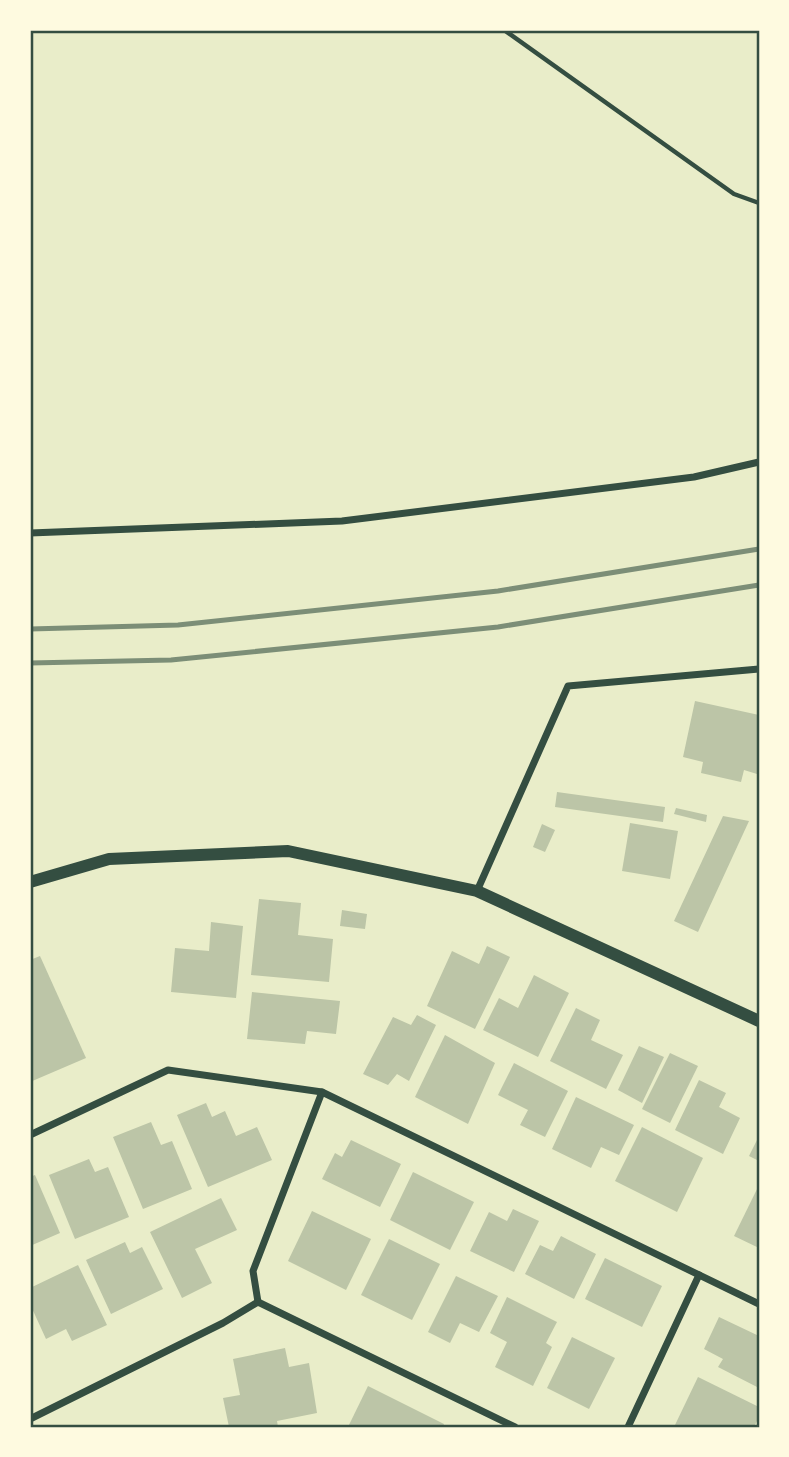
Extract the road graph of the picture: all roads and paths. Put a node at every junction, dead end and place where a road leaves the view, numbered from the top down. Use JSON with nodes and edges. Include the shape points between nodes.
{"nodes":[{"id":1,"x":504,"y":30,"type":"edge"},
{"id":2,"x":759,"y":203,"type":"edge"},
{"id":3,"x":759,"y":462,"type":"edge"},
{"id":4,"x":30,"y":533,"type":"edge"},
{"id":5,"x":759,"y":669,"type":"edge"},
{"id":6,"x":30,"y":882,"type":"edge"},
{"id":7,"x":477,"y":891,"type":"junction"},
{"id":8,"x":759,"y":1021,"type":"edge"},
{"id":9,"x":322,"y":1092,"type":"junction"},
{"id":10,"x":30,"y":1135,"type":"edge"},
{"id":11,"x":699,"y":1275,"type":"junction"},
{"id":12,"x":258,"y":1302,"type":"junction"},
{"id":13,"x":759,"y":1304,"type":"edge"},
{"id":14,"x":30,"y":1419,"type":"edge"},
{"id":15,"x":515,"y":1427,"type":"edge"},
{"id":16,"x":628,"y":1427,"type":"edge"}],
"edges":[{"from":1,"to":2,"type":"path","via":[[734,194]]},
{"from":3,"to":4,"type":"street","via":[[694,477],[342,521]]},
{"from":5,"to":7,"type":"street","via":[[568,686]]},
{"from":6,"to":7,"type":"street","via":[[109,859],[288,851]]},
{"from":7,"to":8,"type":"street"},
{"from":9,"to":10,"type":"street","via":[[167,1070]]},
{"from":9,"to":11,"type":"street"},
{"from":9,"to":12,"type":"street","via":[[253,1271]]},
{"from":11,"to":13,"type":"street"},
{"from":11,"to":16,"type":"street"},
{"from":12,"to":14,"type":"street"},
{"from":12,"to":15,"type":"street"}]}
